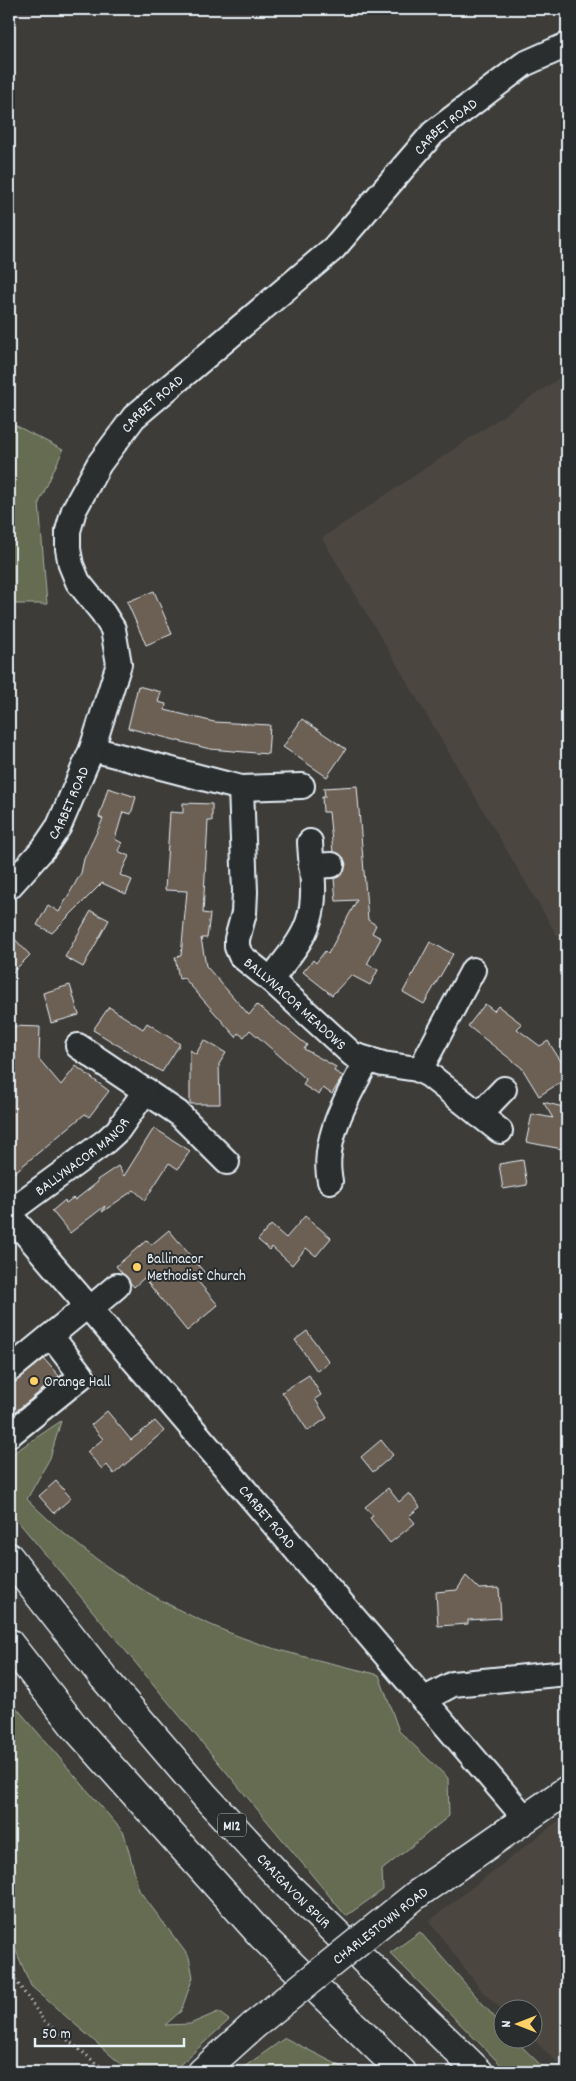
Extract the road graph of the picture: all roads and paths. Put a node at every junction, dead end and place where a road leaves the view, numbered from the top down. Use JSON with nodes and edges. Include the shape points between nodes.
{"nodes":[{"id":1,"x":567,"y":44,"type":"edge"},
{"id":2,"x":92,"y":750,"type":"junction"},
{"id":3,"x":302,"y":786,"type":"dead end"},
{"id":4,"x":241,"y":788,"type":"junction"},
{"id":5,"x":310,"y":842,"type":"dead end"},
{"id":6,"x":9,"y":888,"type":"edge"},
{"id":7,"x":473,"y":970,"type":"dead end"},
{"id":8,"x":272,"y":980,"type":"junction"},
{"id":9,"x":78,"y":1046,"type":"dead end"},
{"id":10,"x":367,"y":1061,"type":"junction"},
{"id":11,"x":420,"y":1070,"type":"junction"},
{"id":12,"x":504,"y":1089,"type":"dead end"},
{"id":13,"x":146,"y":1090,"type":"junction"},
{"id":14,"x":480,"y":1115,"type":"junction"},
{"id":15,"x":500,"y":1132,"type":"dead end"},
{"id":16,"x":227,"y":1162,"type":"dead end"},
{"id":17,"x":330,"y":1182,"type":"dead end"},
{"id":18,"x":9,"y":1213,"type":"edge"},
{"id":19,"x":117,"y":1286,"type":"dead end"},
{"id":20,"x":88,"y":1307,"type":"junction"},
{"id":21,"x":51,"y":1336,"type":"junction"},
{"id":22,"x":9,"y":1370,"type":"edge"},
{"id":23,"x":9,"y":1435,"type":"edge"},
{"id":24,"x":9,"y":1557,"type":"edge"},
{"id":25,"x":9,"y":1643,"type":"edge"},
{"id":26,"x":567,"y":1673,"type":"edge"},
{"id":27,"x":424,"y":1700,"type":"junction"},
{"id":28,"x":567,"y":1790,"type":"edge"},
{"id":29,"x":525,"y":1818,"type":"junction"},
{"id":30,"x":9,"y":1967,"type":"edge"},
{"id":31,"x":107,"y":2072,"type":"edge"},
{"id":32,"x":202,"y":2072,"type":"edge"},
{"id":33,"x":402,"y":2072,"type":"edge"},
{"id":34,"x":479,"y":2072,"type":"edge"}],
"edges":[{"from":1,"to":2,"type":"street","name":"CARBET ROAD","via":[[524,64],[433,133],[334,248],[134,418],[99,464],[74,510],[68,531],[72,565],[78,582],[112,630],[120,664]]},
{"from":2,"to":4,"type":"street"},
{"from":2,"to":6,"type":"street","name":"CARBET ROAD","via":[[59,826]]},
{"from":3,"to":4,"type":"street"},
{"from":4,"to":8,"type":"street","name":"BALLYNACOR MEADOWS","via":[[245,892],[237,947],[241,956]]},
{"from":5,"to":8,"type":"street","via":[[322,865],[310,919]]},
{"from":7,"to":11,"type":"street"},
{"from":8,"to":10,"type":"street","name":"BALLYNACOR MEADOWS","via":[[353,1055]]},
{"from":9,"to":13,"type":"street"},
{"from":10,"to":11,"type":"street","name":"BALLYNACOR MEADOWS"},
{"from":10,"to":17,"type":"street","via":[[348,1096],[333,1139],[328,1162]]},
{"from":11,"to":14,"type":"street","name":"BALLYNACOR MEADOWS"},
{"from":12,"to":14,"type":"street"},
{"from":13,"to":16,"type":"street","via":[[178,1113]]},
{"from":13,"to":18,"type":"street","name":"BALLYNACOR MANOR","via":[[118,1130],[106,1141]]},
{"from":14,"to":15,"type":"street","name":"BALLYNACOR MEADOWS"},
{"from":18,"to":20,"type":"street","name":"CARBET ROAD"},
{"from":19,"to":20,"type":"street"},
{"from":20,"to":21,"type":"street"},
{"from":20,"to":27,"type":"street","name":"CARBET ROAD"},
{"from":21,"to":22,"type":"street"},
{"from":21,"to":23,"type":"street","via":[[82,1376]]},
{"from":24,"to":34,"type":"main road","name":"CRAIGAVON SPUR","number":"M12","via":[[104,1678],[205,1796],[289,1887]]},
{"from":25,"to":33,"type":"main road","via":[[74,1726],[262,1936]]},
{"from":26,"to":27,"type":"street","via":[[453,1684]]},
{"from":27,"to":29,"type":"street","name":"CARBET ROAD"},
{"from":28,"to":29,"type":"main road","name":"CHARLESTOWN ROAD"},
{"from":29,"to":32,"type":"main road","name":"CHARLESTOWN ROAD","bridge":true,"via":[[416,1895],[253,2026]]},
{"from":30,"to":31,"type":"path","via":[[44,2021]]}]}
